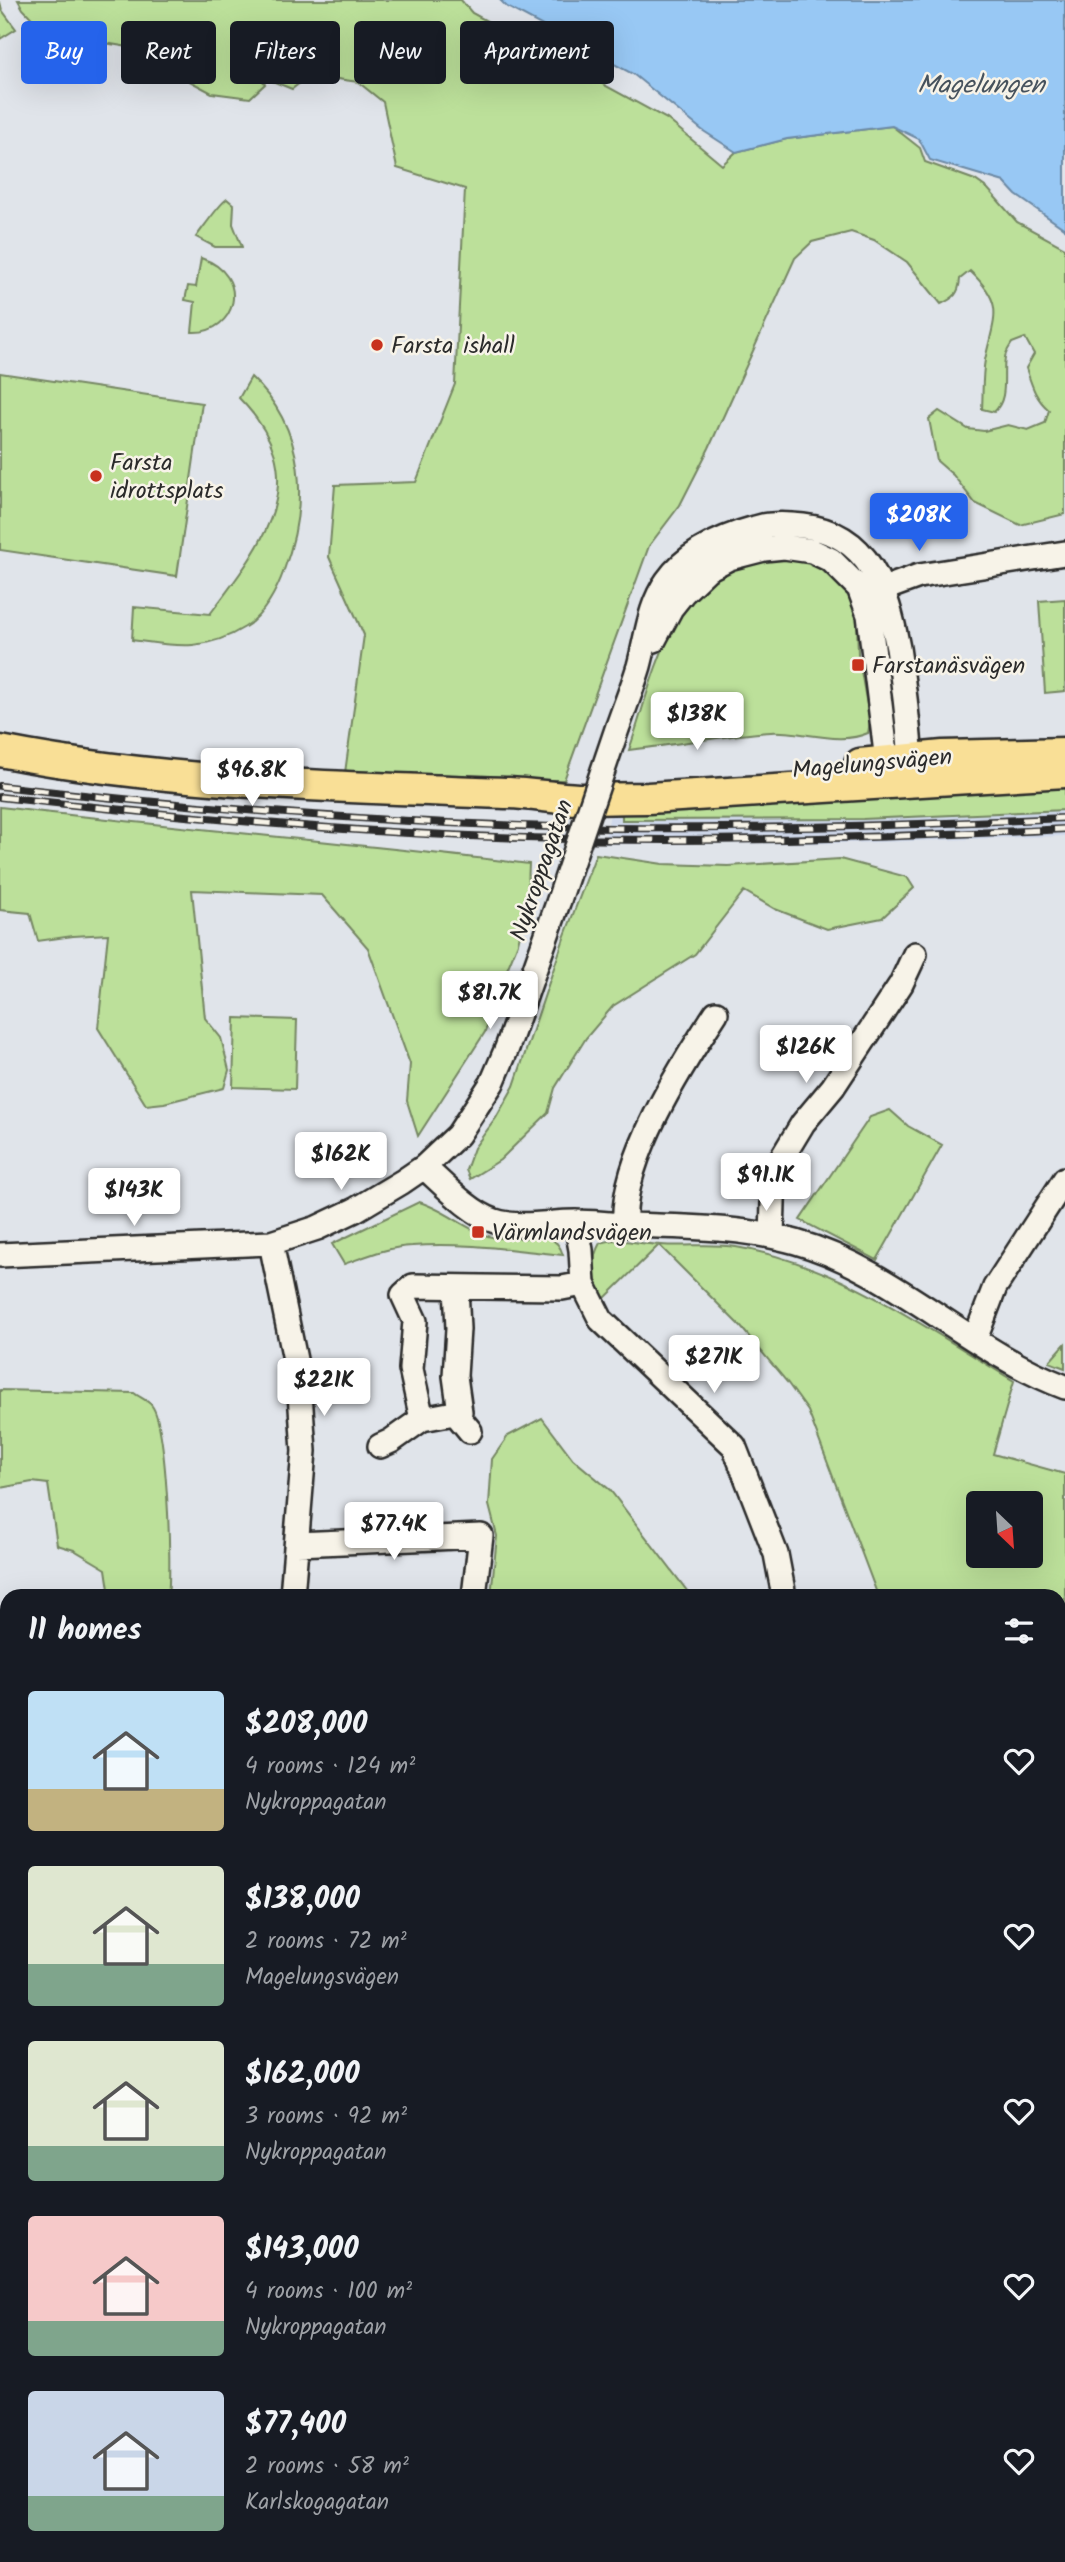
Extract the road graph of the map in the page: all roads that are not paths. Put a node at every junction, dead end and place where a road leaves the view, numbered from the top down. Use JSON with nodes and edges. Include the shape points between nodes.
{"nodes":[{"id":1,"x":1065,"y":553,"type":"edge"},
{"id":2,"x":874,"y":593,"type":"junction"},
{"id":3,"x":0,"y":751,"type":"edge"},
{"id":4,"x":1065,"y":753,"type":"edge"},
{"id":5,"x":900,"y":770,"type":"junction"},
{"id":6,"x":1065,"y":772,"type":"edge"},
{"id":7,"x":915,"y":954,"type":"dead end"},
{"id":8,"x":716,"y":1013,"type":"dead end"},
{"id":9,"x":424,"y":1167,"type":"junction"},
{"id":10,"x":1065,"y":1179,"type":"edge"},
{"id":11,"x":576,"y":1222,"type":"junction"},
{"id":12,"x":625,"y":1225,"type":"junction"},
{"id":13,"x":772,"y":1236,"type":"junction"},
{"id":14,"x":271,"y":1243,"type":"junction"},
{"id":15,"x":0,"y":1255,"type":"edge"},
{"id":16,"x":583,"y":1284,"type":"junction"},
{"id":17,"x":456,"y":1287,"type":"junction"},
{"id":18,"x":975,"y":1339,"type":"junction"},
{"id":19,"x":1065,"y":1387,"type":"edge"},
{"id":20,"x":422,"y":1419,"type":"junction"},
{"id":21,"x":380,"y":1446,"type":"dead end"},
{"id":22,"x":297,"y":1544,"type":"junction"},
{"id":23,"x":293,"y":1589,"type":"edge"},
{"id":24,"x":475,"y":1589,"type":"edge"},
{"id":25,"x":783,"y":1589,"type":"edge"}],
"edges":[{"from":1,"to":2,"type":"street","via":[[919,576]]},
{"from":2,"to":5,"type":"street","name":"Nykroppagatan","via":[[890,610],[904,686]]},
{"from":2,"to":9,"type":"street","name":"Nykroppagatan","bridge":true,"via":[[859,588],[831,560],[812,551],[784,547],[729,558],[708,569],[671,608],[638,667],[492,1083],[458,1135]]},
{"from":3,"to":5,"type":"main road","name":"Magelungsvägen","via":[[201,778],[578,799],[648,798]]},
{"from":4,"to":5,"type":"main road","name":"Magelungsvägen","via":[[1027,752]]},
{"from":5,"to":6,"type":"main road","name":"Magelungsvägen"},
{"from":7,"to":13,"type":"street","via":[[901,984],[774,1171]]},
{"from":8,"to":12,"type":"street","via":[[676,1074],[654,1120],[631,1182]]},
{"from":9,"to":11,"type":"street","via":[[494,1221],[515,1225]]},
{"from":9,"to":14,"type":"street","name":"Nykroppagatan","via":[[355,1210]]},
{"from":10,"to":18,"type":"street","via":[[995,1287]]},
{"from":11,"to":12,"type":"street"},
{"from":11,"to":16,"type":"street"},
{"from":12,"to":13,"type":"street"},
{"from":13,"to":18,"type":"street","via":[[830,1254],[872,1274]]},
{"from":14,"to":15,"type":"street","name":"Nykroppagatan"},
{"from":14,"to":22,"type":"street","via":[[299,1379],[304,1451]]},
{"from":16,"to":17,"type":"street","via":[[562,1288]]},
{"from":16,"to":25,"type":"street","via":[[601,1320],[732,1442],[776,1554]]},
{"from":17,"to":20,"type":"street","via":[[455,1376],[463,1423]]},
{"from":17,"to":20,"type":"street","via":[[413,1286],[403,1295],[415,1321],[411,1369]]},
{"from":18,"to":19,"type":"street"},
{"from":20,"to":21,"type":"street"},
{"from":22,"to":23,"type":"street"},
{"from":22,"to":24,"type":"street","via":[[481,1536]]}]}
